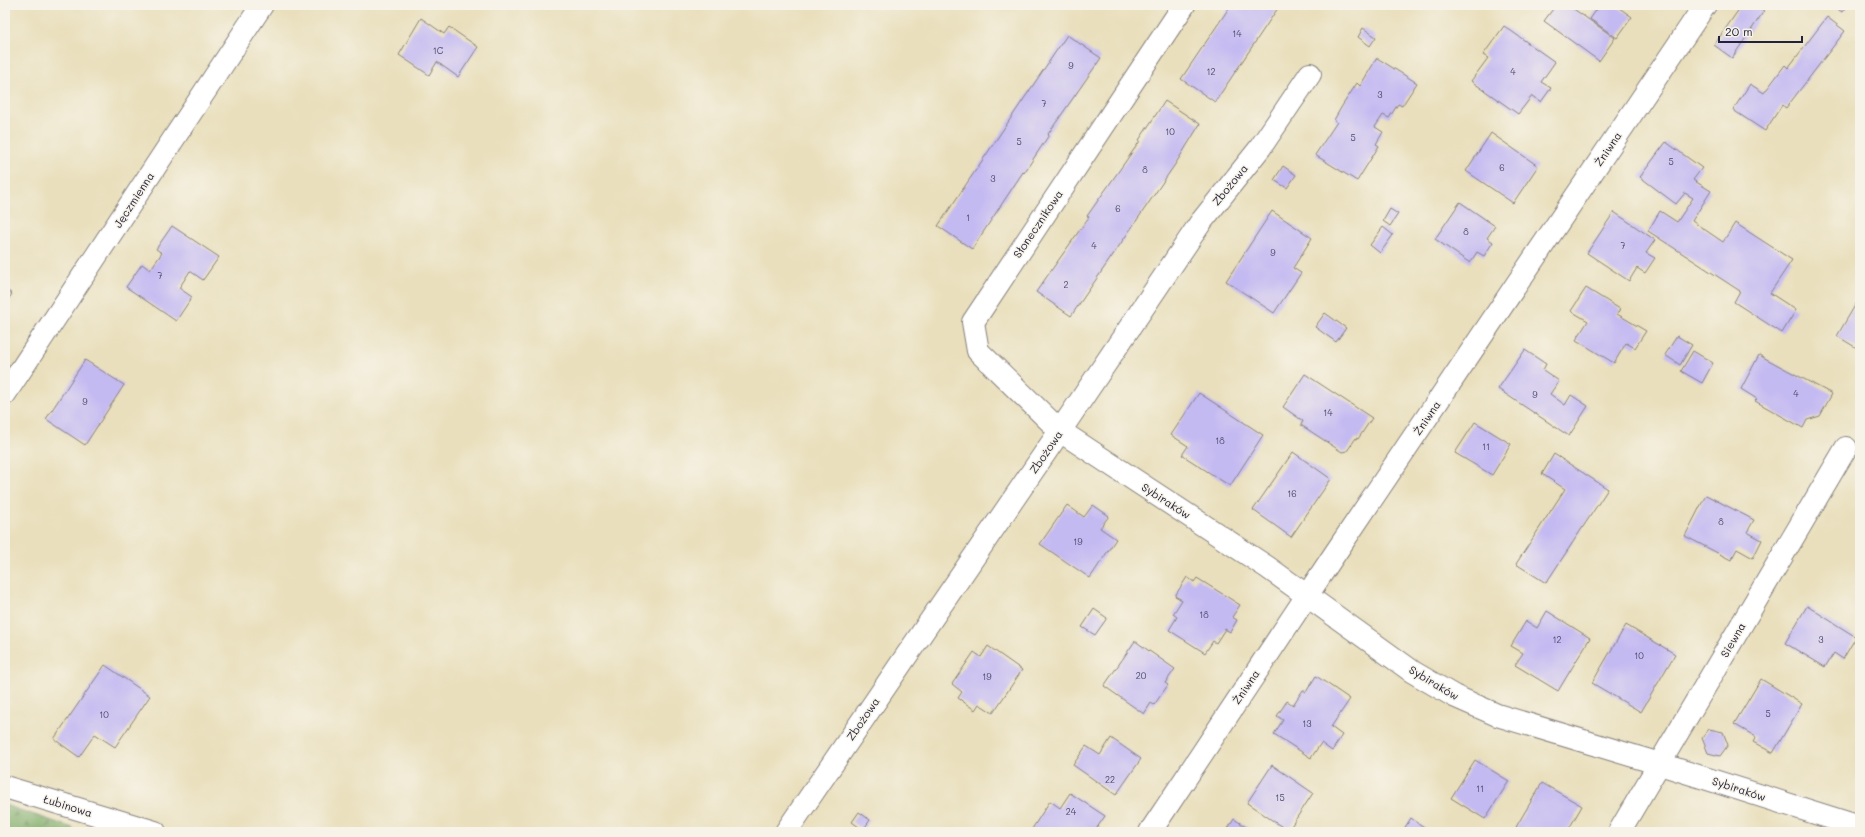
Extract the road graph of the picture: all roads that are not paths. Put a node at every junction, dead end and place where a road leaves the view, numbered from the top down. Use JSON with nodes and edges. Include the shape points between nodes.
{"nodes":[{"id":1,"x":262,"y":5,"type":"edge"},
{"id":2,"x":1184,"y":5,"type":"edge"},
{"id":3,"x":1705,"y":5,"type":"edge"},
{"id":4,"x":1310,"y":74,"type":"dead end"},
{"id":5,"x":5,"y":394,"type":"edge"},
{"id":6,"x":1060,"y":431,"type":"junction"},
{"id":7,"x":1846,"y":448,"type":"dead end"},
{"id":8,"x":1307,"y":596,"type":"junction"},
{"id":9,"x":1660,"y":764,"type":"junction"},
{"id":10,"x":5,"y":787,"type":"edge"},
{"id":11,"x":1860,"y":828,"type":"edge"},
{"id":12,"x":155,"y":832,"type":"edge"},
{"id":13,"x":786,"y":832,"type":"edge"},
{"id":14,"x":1150,"y":832,"type":"edge"},
{"id":15,"x":1619,"y":832,"type":"edge"}],
"edges":[{"from":1,"to":5,"type":"street","name":"Jęczmienna"},
{"from":2,"to":6,"type":"street","name":"Słonecznikowa","via":[[973,322],[978,351]]},
{"from":3,"to":8,"type":"street","name":"Żniwna"},
{"from":4,"to":6,"type":"street","name":"Zbożowa","via":[[1260,148],[1201,222]]},
{"from":6,"to":8,"type":"street","name":"Sybiraków"},
{"from":6,"to":13,"type":"street","name":"Zbożowa"},
{"from":7,"to":9,"type":"street","name":"Siewna"},
{"from":8,"to":9,"type":"street","name":"Sybiraków","via":[[1413,672],[1454,696],[1497,716]]},
{"from":8,"to":14,"type":"street","name":"Żniwna"},
{"from":9,"to":11,"type":"street","name":"Sybiraków"},
{"from":9,"to":15,"type":"street","name":"Siewna"},
{"from":10,"to":12,"type":"street","name":"Łubinowa"}]}
